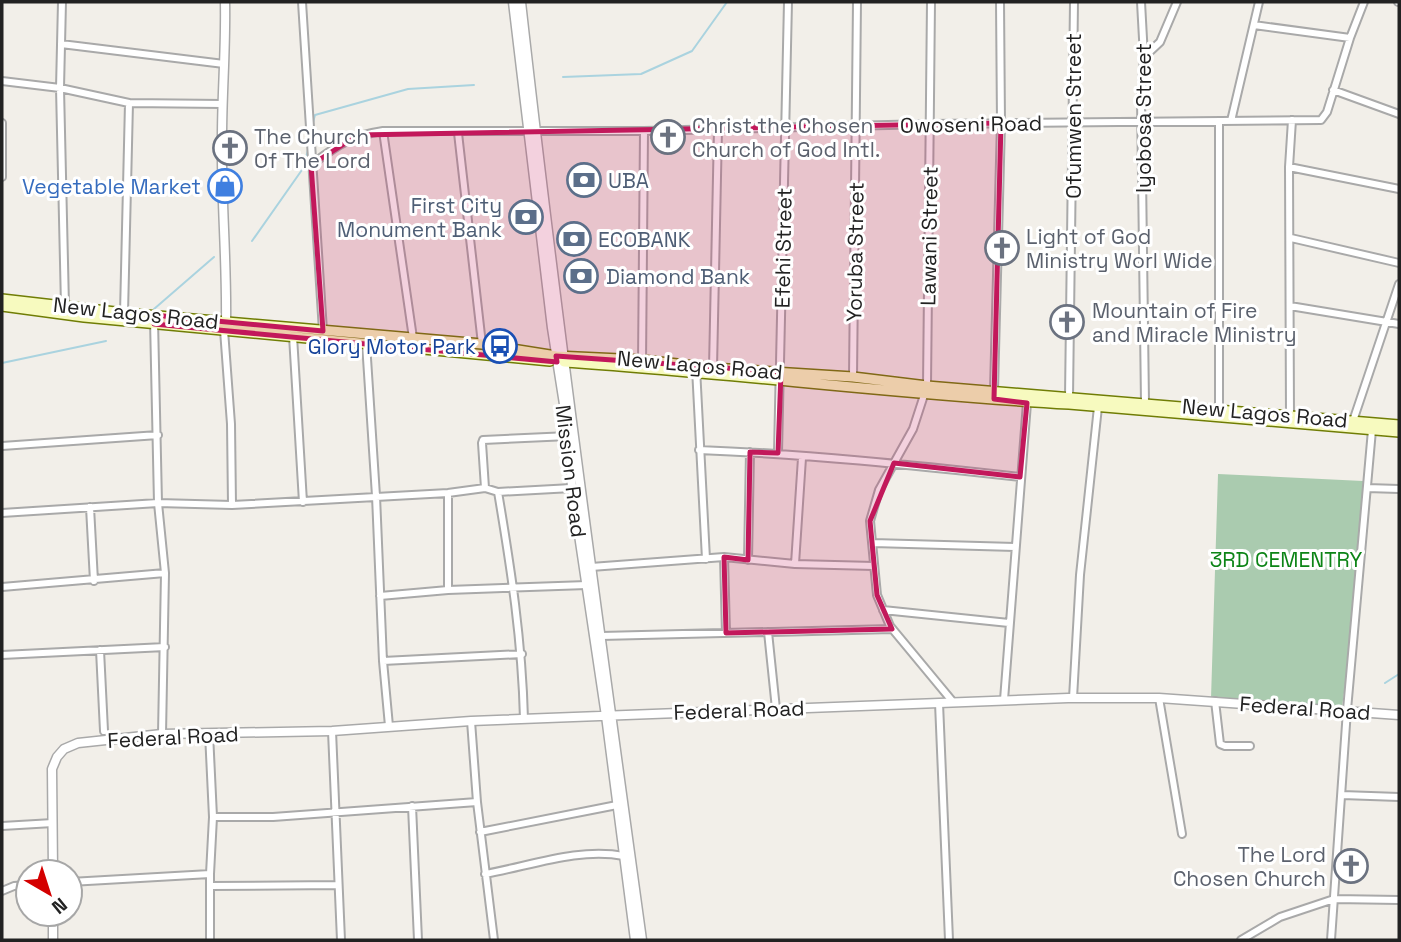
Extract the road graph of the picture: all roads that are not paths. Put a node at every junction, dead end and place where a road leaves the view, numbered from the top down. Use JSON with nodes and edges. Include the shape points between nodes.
{"nodes":[{"id":1,"x":62,"y":2,"type":"edge"},
{"id":2,"x":225,"y":2,"type":"edge"},
{"id":3,"x":302,"y":2,"type":"edge"},
{"id":4,"x":513,"y":2,"type":"edge"},
{"id":5,"x":521,"y":2,"type":"edge"},
{"id":6,"x":788,"y":2,"type":"edge"},
{"id":7,"x":857,"y":2,"type":"edge"},
{"id":8,"x":931,"y":2,"type":"edge"},
{"id":9,"x":1000,"y":2,"type":"edge"},
{"id":10,"x":1073,"y":2,"type":"edge"},
{"id":11,"x":1141,"y":2,"type":"edge"},
{"id":12,"x":1177,"y":2,"type":"edge"},
{"id":13,"x":1259,"y":2,"type":"edge"},
{"id":14,"x":1364,"y":2,"type":"edge"},
{"id":15,"x":1254,"y":25,"type":"junction"},
{"id":16,"x":1350,"y":38,"type":"junction"},
{"id":17,"x":61,"y":44,"type":"junction"},
{"id":18,"x":1144,"y":57,"type":"junction"},
{"id":19,"x":224,"y":64,"type":"junction"},
{"id":20,"x":2,"y":81,"type":"edge"},
{"id":21,"x":60,"y":88,"type":"junction"},
{"id":22,"x":1333,"y":90,"type":"junction"},
{"id":23,"x":129,"y":103,"type":"junction"},
{"id":24,"x":223,"y":104,"type":"junction"},
{"id":25,"x":1399,"y":114,"type":"edge"},
{"id":26,"x":1292,"y":120,"type":"junction"},
{"id":27,"x":1219,"y":121,"type":"junction"},
{"id":28,"x":1231,"y":121,"type":"junction"},
{"id":29,"x":1142,"y":122,"type":"junction"},
{"id":30,"x":2,"y":123,"type":"edge"},
{"id":31,"x":1001,"y":123,"type":"junction"},
{"id":32,"x":1074,"y":123,"type":"junction"},
{"id":33,"x":930,"y":124,"type":"junction"},
{"id":34,"x":856,"y":126,"type":"junction"},
{"id":35,"x":785,"y":127,"type":"junction"},
{"id":36,"x":718,"y":129,"type":"junction"},
{"id":37,"x":383,"y":131,"type":"junction"},
{"id":38,"x":644,"y":131,"type":"junction"},
{"id":39,"x":533,"y":132,"type":"junction"},
{"id":40,"x":458,"y":133,"type":"junction"},
{"id":41,"x":3,"y":158,"type":"edge"},
{"id":42,"x":312,"y":165,"type":"junction"},
{"id":43,"x":1289,"y":167,"type":"junction"},
{"id":44,"x":2,"y":177,"type":"edge"},
{"id":45,"x":1399,"y":189,"type":"edge"},
{"id":46,"x":1291,"y":238,"type":"junction"},
{"id":47,"x":1399,"y":263,"type":"edge"},
{"id":48,"x":1399,"y":284,"type":"edge"},
{"id":49,"x":2,"y":299,"type":"edge"},
{"id":50,"x":2,"y":306,"type":"edge"},
{"id":51,"x":65,"y":306,"type":"junction"},
{"id":52,"x":1290,"y":306,"type":"junction"},
{"id":53,"x":124,"y":313,"type":"junction"},
{"id":54,"x":153,"y":319,"type":"junction"},
{"id":55,"x":1386,"y":320,"type":"junction"},
{"id":56,"x":1399,"y":324,"type":"edge"},
{"id":57,"x":225,"y":326,"type":"junction"},
{"id":58,"x":323,"y":331,"type":"junction"},
{"id":59,"x":293,"y":336,"type":"junction"},
{"id":60,"x":413,"y":338,"type":"junction"},
{"id":61,"x":366,"y":344,"type":"junction"},
{"id":62,"x":482,"y":344,"type":"junction"},
{"id":63,"x":560,"y":359,"type":"junction"},
{"id":64,"x":642,"y":364,"type":"junction"},
{"id":65,"x":713,"y":368,"type":"junction"},
{"id":66,"x":696,"y":370,"type":"junction"},
{"id":67,"x":781,"y":376,"type":"junction"},
{"id":68,"x":853,"y":377,"type":"junction"},
{"id":69,"x":926,"y":390,"type":"junction"},
{"id":70,"x":994,"y":390,"type":"junction"},
{"id":71,"x":1069,"y":397,"type":"junction"},
{"id":72,"x":1027,"y":403,"type":"junction"},
{"id":73,"x":1145,"y":403,"type":"junction"},
{"id":74,"x":1098,"y":407,"type":"junction"},
{"id":75,"x":1219,"y":408,"type":"junction"},
{"id":76,"x":1290,"y":415,"type":"junction"},
{"id":77,"x":1353,"y":421,"type":"junction"},
{"id":78,"x":1399,"y":425,"type":"edge"},
{"id":79,"x":1372,"y":430,"type":"junction"},
{"id":80,"x":1399,"y":432,"type":"edge"},
{"id":81,"x":158,"y":435,"type":"junction"},
{"id":82,"x":569,"y":436,"type":"junction"},
{"id":83,"x":2,"y":446,"type":"edge"},
{"id":84,"x":699,"y":450,"type":"junction"},
{"id":85,"x":750,"y":452,"type":"junction"},
{"id":86,"x":778,"y":453,"type":"junction"},
{"id":87,"x":802,"y":458,"type":"junction"},
{"id":88,"x":894,"y":463,"type":"junction"},
{"id":89,"x":1020,"y":477,"type":"junction"},
{"id":90,"x":485,"y":488,"type":"junction"},
{"id":91,"x":572,"y":488,"type":"junction"},
{"id":92,"x":1367,"y":488,"type":"junction"},
{"id":93,"x":1399,"y":489,"type":"edge"},
{"id":94,"x":498,"y":492,"type":"junction"},
{"id":95,"x":448,"y":493,"type":"junction"},
{"id":96,"x":376,"y":496,"type":"junction"},
{"id":97,"x":303,"y":502,"type":"junction"},
{"id":98,"x":158,"y":503,"type":"junction"},
{"id":99,"x":232,"y":505,"type":"junction"},
{"id":100,"x":90,"y":507,"type":"junction"},
{"id":101,"x":2,"y":513,"type":"edge"},
{"id":102,"x":873,"y":543,"type":"junction"},
{"id":103,"x":1015,"y":547,"type":"junction"},
{"id":104,"x":724,"y":557,"type":"junction"},
{"id":105,"x":706,"y":559,"type":"junction"},
{"id":106,"x":748,"y":560,"type":"junction"},
{"id":107,"x":795,"y":564,"type":"junction"},
{"id":108,"x":874,"y":566,"type":"junction"},
{"id":109,"x":591,"y":567,"type":"junction"},
{"id":110,"x":165,"y":573,"type":"junction"},
{"id":111,"x":94,"y":581,"type":"junction"},
{"id":112,"x":587,"y":585,"type":"junction"},
{"id":113,"x":2,"y":587,"type":"edge"},
{"id":114,"x":515,"y":589,"type":"junction"},
{"id":115,"x":448,"y":590,"type":"junction"},
{"id":116,"x":380,"y":596,"type":"junction"},
{"id":117,"x":883,"y":610,"type":"junction"},
{"id":118,"x":1009,"y":623,"type":"junction"},
{"id":119,"x":892,"y":629,"type":"junction"},
{"id":120,"x":768,"y":632,"type":"junction"},
{"id":121,"x":726,"y":633,"type":"junction"},
{"id":122,"x":601,"y":636,"type":"junction"},
{"id":123,"x":166,"y":647,"type":"junction"},
{"id":124,"x":100,"y":650,"type":"junction"},
{"id":125,"x":522,"y":654,"type":"junction"},
{"id":126,"x":2,"y":655,"type":"edge"},
{"id":127,"x":383,"y":661,"type":"junction"},
{"id":128,"x":1073,"y":698,"type":"junction"},
{"id":129,"x":1159,"y":698,"type":"junction"},
{"id":130,"x":1004,"y":700,"type":"junction"},
{"id":131,"x":1215,"y":701,"type":"junction"},
{"id":132,"x":953,"y":702,"type":"junction"},
{"id":133,"x":939,"y":703,"type":"junction"},
{"id":134,"x":776,"y":709,"type":"junction"},
{"id":135,"x":1347,"y":710,"type":"junction"},
{"id":136,"x":1399,"y":715,"type":"edge"},
{"id":137,"x":610,"y":716,"type":"junction"},
{"id":138,"x":524,"y":719,"type":"junction"},
{"id":139,"x":471,"y":721,"type":"junction"},
{"id":140,"x":390,"y":726,"type":"junction"},
{"id":141,"x":104,"y":731,"type":"dead end"},
{"id":142,"x":332,"y":731,"type":"junction"},
{"id":143,"x":209,"y":733,"type":"junction"},
{"id":144,"x":162,"y":734,"type":"junction"},
{"id":145,"x":1250,"y":746,"type":"dead end"},
{"id":146,"x":1342,"y":795,"type":"junction"},
{"id":147,"x":1399,"y":797,"type":"edge"},
{"id":148,"x":477,"y":802,"type":"junction"},
{"id":149,"x":617,"y":805,"type":"junction"},
{"id":150,"x":412,"y":806,"type":"junction"},
{"id":151,"x":335,"y":812,"type":"junction"},
{"id":152,"x":213,"y":817,"type":"junction"},
{"id":153,"x":53,"y":823,"type":"junction"},
{"id":154,"x":2,"y":826,"type":"edge"},
{"id":155,"x":480,"y":832,"type":"junction"},
{"id":156,"x":1182,"y":834,"type":"dead end"},
{"id":157,"x":624,"y":856,"type":"junction"},
{"id":158,"x":53,"y":858,"type":"edge"},
{"id":159,"x":210,"y":874,"type":"junction"},
{"id":160,"x":485,"y":874,"type":"junction"},
{"id":161,"x":84,"y":880,"type":"edge"},
{"id":162,"x":338,"y":885,"type":"junction"},
{"id":163,"x":210,"y":886,"type":"junction"},
{"id":164,"x":1334,"y":899,"type":"junction"},
{"id":165,"x":1399,"y":900,"type":"edge"},
{"id":166,"x":210,"y":940,"type":"edge"},
{"id":167,"x":341,"y":940,"type":"edge"},
{"id":168,"x":418,"y":940,"type":"edge"},
{"id":169,"x":494,"y":940,"type":"edge"},
{"id":170,"x":635,"y":940,"type":"edge"},
{"id":171,"x":642,"y":940,"type":"edge"},
{"id":172,"x":948,"y":940,"type":"edge"},
{"id":173,"x":1241,"y":940,"type":"edge"},
{"id":174,"x":1331,"y":940,"type":"edge"}],
"edges":[{"from":1,"to":17,"type":"street"},
{"from":2,"to":19,"type":"street"},
{"from":3,"to":42,"type":"street"},
{"from":4,"to":39,"type":"street","name":"Mission Road"},
{"from":5,"to":39,"type":"street","name":"Mission Road"},
{"from":6,"to":35,"type":"street","name":"Efehi Street"},
{"from":7,"to":34,"type":"street","name":"Yoruba Street"},
{"from":8,"to":33,"type":"street","name":"Lawani Street"},
{"from":9,"to":31,"type":"street"},
{"from":10,"to":32,"type":"street","name":"Ofumwen Street"},
{"from":11,"to":18,"type":"street","name":"Iyobosa Street"},
{"from":12,"to":18,"type":"street","via":[[1160,42]]},
{"from":13,"to":15,"type":"street"},
{"from":14,"to":16,"type":"street"},
{"from":15,"to":16,"type":"street"},
{"from":15,"to":28,"type":"street"},
{"from":16,"to":22,"type":"street"},
{"from":17,"to":19,"type":"street"},
{"from":17,"to":21,"type":"street"},
{"from":18,"to":29,"type":"street","name":"Iyobosa Street"},
{"from":19,"to":24,"type":"street"},
{"from":20,"to":21,"type":"street"},
{"from":21,"to":23,"type":"street"},
{"from":21,"to":51,"type":"street"},
{"from":22,"to":25,"type":"street"},
{"from":22,"to":26,"type":"street","name":"Owoseni Road","via":[[1321,120]]},
{"from":23,"to":24,"type":"street"},
{"from":23,"to":53,"type":"street"},
{"from":24,"to":57,"type":"street"},
{"from":26,"to":28,"type":"street","name":"Owoseni Road"},
{"from":26,"to":43,"type":"street"},
{"from":27,"to":28,"type":"street","name":"Owoseni Road"},
{"from":27,"to":29,"type":"street","name":"Owoseni Road"},
{"from":27,"to":75,"type":"street"},
{"from":29,"to":32,"type":"street","name":"Owoseni Road"},
{"from":29,"to":73,"type":"street","name":"Iyobosa Street"},
{"from":30,"to":41,"type":"street"},
{"from":31,"to":32,"type":"street","name":"Owoseni Road"},
{"from":31,"to":33,"type":"street","name":"Owoseni Road"},
{"from":31,"to":70,"type":"street"},
{"from":32,"to":71,"type":"street","name":"Ofumwen Street"},
{"from":33,"to":34,"type":"street","name":"Owoseni Road"},
{"from":33,"to":69,"type":"street","name":"Lawani Street"},
{"from":34,"to":35,"type":"street","name":"Owoseni Road"},
{"from":34,"to":68,"type":"street","name":"Yoruba Street"},
{"from":35,"to":36,"type":"street","name":"Owoseni Road"},
{"from":35,"to":67,"type":"street","name":"Efehi Street"},
{"from":36,"to":38,"type":"street","name":"Owoseni Road"},
{"from":36,"to":65,"type":"street"},
{"from":37,"to":40,"type":"street","name":"Owoseni Road"},
{"from":37,"to":42,"type":"street","name":"Owoseni Road","via":[[358,135]]},
{"from":37,"to":60,"type":"street"},
{"from":38,"to":39,"type":"street","name":"Owoseni Road"},
{"from":38,"to":64,"type":"street"},
{"from":39,"to":40,"type":"street","name":"Owoseni Road"},
{"from":39,"to":63,"type":"street","name":"Mission Road"},
{"from":40,"to":62,"type":"street"},
{"from":41,"to":44,"type":"street"},
{"from":42,"to":58,"type":"street"},
{"from":43,"to":45,"type":"street"},
{"from":43,"to":46,"type":"street"},
{"from":46,"to":47,"type":"street"},
{"from":46,"to":52,"type":"street"},
{"from":48,"to":55,"type":"street"},
{"from":49,"to":51,"type":"main road","name":"New Lagos Road"},
{"from":50,"to":54,"type":"main road","name":"New Lagos Road"},
{"from":51,"to":53,"type":"main road","name":"New Lagos Road"},
{"from":52,"to":55,"type":"street"},
{"from":52,"to":76,"type":"street"},
{"from":53,"to":54,"type":"main road","name":"New Lagos Road"},
{"from":54,"to":57,"type":"main road","name":"New Lagos Road"},
{"from":54,"to":81,"type":"street"},
{"from":55,"to":56,"type":"street"},
{"from":55,"to":77,"type":"street"},
{"from":57,"to":58,"type":"main road","name":"New Lagos Road"},
{"from":57,"to":59,"type":"main road","name":"New Lagos Road"},
{"from":57,"to":99,"type":"street"},
{"from":58,"to":60,"type":"main road","name":"New Lagos Road"},
{"from":59,"to":61,"type":"main road","name":"New Lagos Road"},
{"from":59,"to":97,"type":"street"},
{"from":60,"to":62,"type":"main road","name":"New Lagos Road"},
{"from":61,"to":63,"type":"main road","name":"New Lagos Road"},
{"from":61,"to":96,"type":"street"},
{"from":62,"to":63,"type":"main road","name":"New Lagos Road"},
{"from":63,"to":64,"type":"main road","name":"New Lagos Road"},
{"from":63,"to":82,"type":"street","name":"Mission Road"},
{"from":63,"to":109,"type":"street","name":"Mission Road"},
{"from":64,"to":66,"type":"main road","name":"New Lagos Road"},
{"from":65,"to":66,"type":"main road","name":"New Lagos Road"},
{"from":65,"to":67,"type":"main road","name":"New Lagos Road"},
{"from":66,"to":67,"type":"main road","name":"New Lagos Road"},
{"from":66,"to":84,"type":"street"},
{"from":67,"to":68,"type":"main road","name":"New Lagos Road"},
{"from":67,"to":69,"type":"main road","name":"New Lagos Road"},
{"from":67,"to":86,"type":"street","name":"Efehi Street"},
{"from":68,"to":69,"type":"main road","name":"New Lagos Road"},
{"from":69,"to":70,"type":"main road","name":"New Lagos Road"},
{"from":69,"to":72,"type":"main road","name":"New Lagos Road"},
{"from":69,"to":88,"type":"street","name":"Lawani Street","via":[[913,429]]},
{"from":70,"to":71,"type":"main road","name":"New Lagos Road"},
{"from":71,"to":73,"type":"main road","name":"New Lagos Road"},
{"from":72,"to":74,"type":"main road","name":"New Lagos Road"},
{"from":72,"to":89,"type":"street"},
{"from":73,"to":75,"type":"main road","name":"New Lagos Road"},
{"from":74,"to":79,"type":"main road","name":"New Lagos Road"},
{"from":74,"to":128,"type":"street","via":[[1080,575]]},
{"from":75,"to":76,"type":"main road","name":"New Lagos Road"},
{"from":76,"to":77,"type":"main road","name":"New Lagos Road"},
{"from":77,"to":78,"type":"main road","name":"New Lagos Road"},
{"from":79,"to":80,"type":"main road","name":"New Lagos Road"},
{"from":79,"to":92,"type":"street"},
{"from":81,"to":83,"type":"street"},
{"from":81,"to":98,"type":"street"},
{"from":82,"to":90,"type":"street","via":[[483,440]]},
{"from":82,"to":91,"type":"street","name":"Mission Road"},
{"from":84,"to":85,"type":"street"},
{"from":84,"to":105,"type":"street"},
{"from":85,"to":86,"type":"street"},
{"from":85,"to":106,"type":"street"},
{"from":86,"to":87,"type":"street"},
{"from":87,"to":88,"type":"street"},
{"from":87,"to":107,"type":"street"},
{"from":88,"to":89,"type":"street"},
{"from":88,"to":102,"type":"street","name":"Lawani Street","via":[[879,490],[870,521]]},
{"from":89,"to":103,"type":"street"},
{"from":90,"to":94,"type":"street"},
{"from":90,"to":95,"type":"street"},
{"from":91,"to":94,"type":"street"},
{"from":91,"to":112,"type":"street","name":"Mission Road"},
{"from":92,"to":93,"type":"street"},
{"from":92,"to":135,"type":"street"},
{"from":94,"to":114,"type":"street"},
{"from":95,"to":96,"type":"street"},
{"from":95,"to":115,"type":"street"},
{"from":96,"to":97,"type":"street"},
{"from":96,"to":116,"type":"street"},
{"from":97,"to":99,"type":"street"},
{"from":98,"to":99,"type":"street"},
{"from":98,"to":100,"type":"street"},
{"from":98,"to":110,"type":"street"},
{"from":100,"to":101,"type":"street"},
{"from":100,"to":111,"type":"street"},
{"from":102,"to":103,"type":"street"},
{"from":102,"to":108,"type":"street","name":"Lawani Street"},
{"from":103,"to":118,"type":"street"},
{"from":104,"to":105,"type":"street"},
{"from":104,"to":106,"type":"street"},
{"from":104,"to":121,"type":"street"},
{"from":105,"to":109,"type":"street"},
{"from":106,"to":107,"type":"street"},
{"from":107,"to":108,"type":"street"},
{"from":108,"to":117,"type":"street","name":"Lawani Street"},
{"from":109,"to":122,"type":"street","name":"Mission Road"},
{"from":110,"to":111,"type":"street"},
{"from":110,"to":123,"type":"street"},
{"from":111,"to":113,"type":"street"},
{"from":112,"to":114,"type":"street"},
{"from":112,"to":137,"type":"street","name":"Mission Road"},
{"from":114,"to":115,"type":"street"},
{"from":114,"to":125,"type":"street"},
{"from":115,"to":116,"type":"street"},
{"from":116,"to":127,"type":"street"},
{"from":117,"to":118,"type":"street"},
{"from":117,"to":119,"type":"street","name":"Lawani Street"},
{"from":118,"to":130,"type":"street"},
{"from":119,"to":120,"type":"street"},
{"from":119,"to":132,"type":"street","name":"Lawani Street"},
{"from":120,"to":121,"type":"street"},
{"from":120,"to":134,"type":"street"},
{"from":121,"to":122,"type":"street"},
{"from":122,"to":137,"type":"street","name":"Mission Road"},
{"from":123,"to":124,"type":"street"},
{"from":123,"to":144,"type":"street"},
{"from":124,"to":126,"type":"street"},
{"from":124,"to":141,"type":"street"},
{"from":125,"to":127,"type":"street"},
{"from":125,"to":138,"type":"street"},
{"from":127,"to":140,"type":"street"},
{"from":128,"to":129,"type":"street","name":"Federal Road"},
{"from":128,"to":130,"type":"street","name":"Federal Road"},
{"from":129,"to":131,"type":"street","name":"Federal Road"},
{"from":129,"to":156,"type":"street"},
{"from":130,"to":132,"type":"street","name":"Federal Road"},
{"from":131,"to":135,"type":"street","name":"Federal Road"},
{"from":131,"to":145,"type":"street","via":[[1220,744]]},
{"from":132,"to":133,"type":"street","name":"Federal Road"},
{"from":133,"to":134,"type":"street","name":"Federal Road"},
{"from":133,"to":172,"type":"street"},
{"from":134,"to":137,"type":"street","name":"Federal Road"},
{"from":135,"to":136,"type":"street","name":"Federal Road"},
{"from":135,"to":146,"type":"street"},
{"from":137,"to":138,"type":"street","name":"Federal Road"},
{"from":137,"to":149,"type":"street","name":"Mission Road"},
{"from":137,"to":171,"type":"street","name":"Mission Road"},
{"from":138,"to":139,"type":"street","name":"Federal Road"},
{"from":139,"to":140,"type":"street","name":"Federal Road"},
{"from":139,"to":148,"type":"street"},
{"from":140,"to":142,"type":"street","name":"Federal Road"},
{"from":142,"to":143,"type":"street","name":"Federal Road"},
{"from":142,"to":151,"type":"street"},
{"from":143,"to":144,"type":"street","name":"Federal Road"},
{"from":143,"to":152,"type":"street"},
{"from":144,"to":153,"type":"street","name":"Federal Road","via":[[78,743],[64,749],[52,769]]},
{"from":146,"to":147,"type":"street"},
{"from":146,"to":164,"type":"street"},
{"from":148,"to":150,"type":"street"},
{"from":148,"to":155,"type":"street"},
{"from":149,"to":155,"type":"street"},
{"from":149,"to":157,"type":"street","name":"Mission Road"},
{"from":150,"to":151,"type":"street"},
{"from":150,"to":168,"type":"street"},
{"from":151,"to":152,"type":"street"},
{"from":151,"to":162,"type":"street"},
{"from":152,"to":159,"type":"street"},
{"from":153,"to":154,"type":"street"},
{"from":153,"to":158,"type":"street"},
{"from":155,"to":160,"type":"street"},
{"from":157,"to":160,"type":"street","via":[[581,853]]},
{"from":157,"to":170,"type":"street","name":"Mission Road"},
{"from":159,"to":161,"type":"street"},
{"from":159,"to":163,"type":"street"},
{"from":160,"to":169,"type":"street"},
{"from":162,"to":163,"type":"street"},
{"from":162,"to":167,"type":"street"},
{"from":163,"to":166,"type":"street"},
{"from":164,"to":165,"type":"street"},
{"from":164,"to":173,"type":"street","via":[[1280,917]]},
{"from":164,"to":174,"type":"street"}]}
